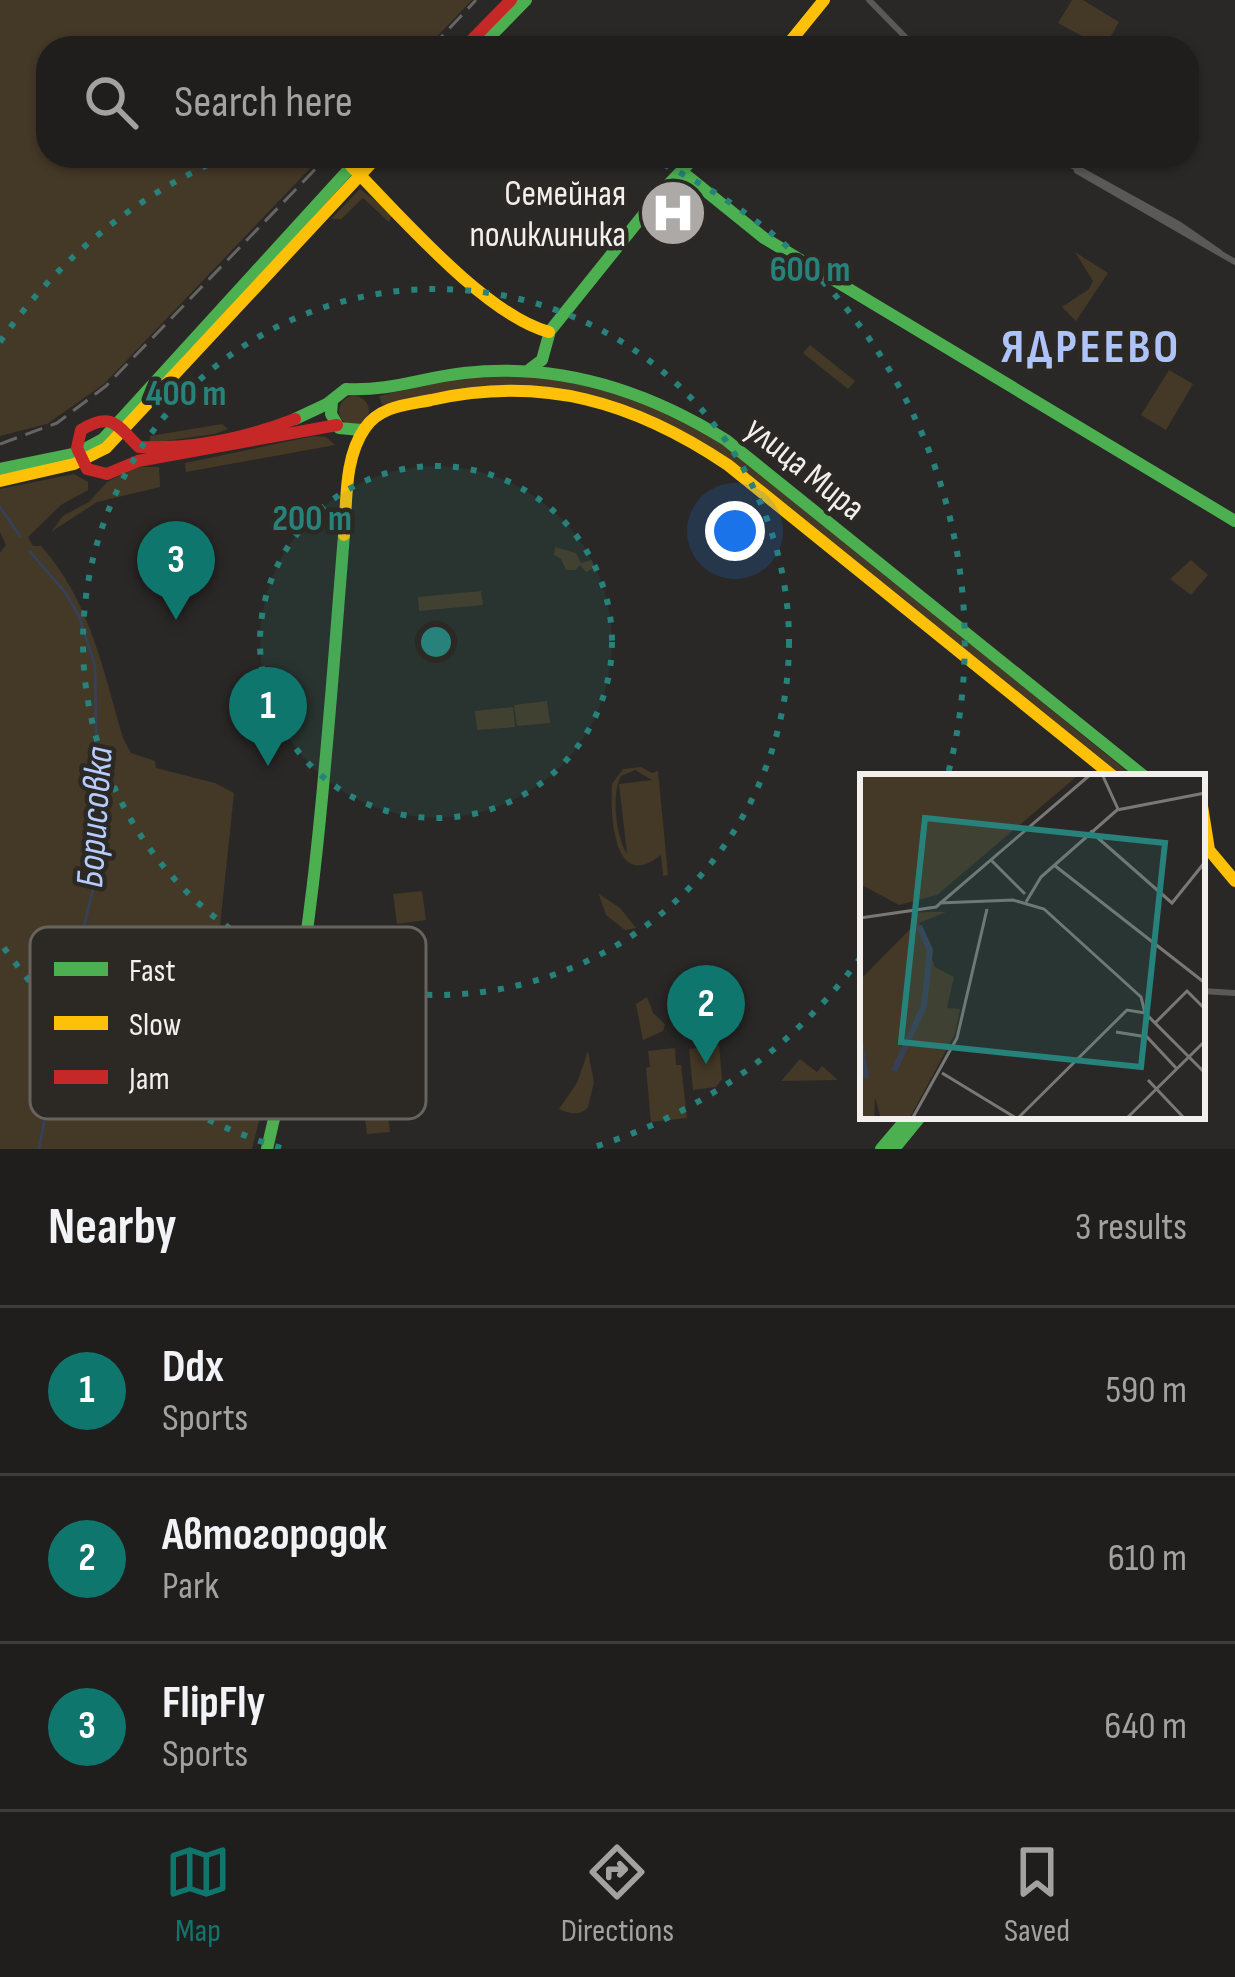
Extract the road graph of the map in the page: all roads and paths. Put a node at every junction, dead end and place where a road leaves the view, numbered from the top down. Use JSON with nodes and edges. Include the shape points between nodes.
{"nodes":[{"id":1,"x":511,"y":0,"type":"edge"},
{"id":2,"x":526,"y":0,"type":"edge"},
{"id":3,"x":824,"y":0,"type":"edge"},
{"id":4,"x":868,"y":0,"type":"edge"},
{"id":5,"x":476,"y":36,"type":"edge"},
{"id":6,"x":491,"y":36,"type":"edge"},
{"id":7,"x":794,"y":36,"type":"edge"},
{"id":8,"x":904,"y":36,"type":"edge"},
{"id":9,"x":355,"y":168,"type":"edge"},
{"id":10,"x":359,"y":168,"type":"edge"},
{"id":11,"x":684,"y":168,"type":"edge"},
{"id":12,"x":1078,"y":168,"type":"edge"},
{"id":13,"x":681,"y":171,"type":"junction"},
{"id":14,"x":1235,"y":262,"type":"edge"},
{"id":15,"x":543,"y":341,"type":"junction"},
{"id":16,"x":526,"y":370,"type":"junction"},
{"id":17,"x":558,"y":373,"type":"junction"},
{"id":18,"x":364,"y":391,"type":"junction"},
{"id":19,"x":333,"y":401,"type":"junction"},
{"id":20,"x":368,"y":423,"type":"junction"},
{"id":21,"x":338,"y":427,"type":"junction"},
{"id":22,"x":124,"y":433,"type":"junction"},
{"id":23,"x":80,"y":457,"type":"junction"},
{"id":24,"x":350,"y":461,"type":"junction"},
{"id":25,"x":124,"y":466,"type":"junction"},
{"id":26,"x":0,"y":469,"type":"edge"},
{"id":27,"x":0,"y":481,"type":"edge"},
{"id":28,"x":1235,"y":521,"type":"edge"},
{"id":29,"x":1110,"y":774,"type":"edge"},
{"id":30,"x":1141,"y":774,"type":"edge"},
{"id":31,"x":1205,"y":821,"type":"edge"},
{"id":32,"x":1230,"y":876,"type":"edge"},
{"id":33,"x":312,"y":927,"type":"edge"},
{"id":34,"x":1205,"y":991,"type":"edge"},
{"id":35,"x":1235,"y":993,"type":"edge"},
{"id":36,"x":275,"y":1119,"type":"edge"},
{"id":37,"x":906,"y":1119,"type":"edge"},
{"id":38,"x":919,"y":1119,"type":"edge"},
{"id":39,"x":268,"y":1149,"type":"edge"},
{"id":40,"x":881,"y":1149,"type":"edge"},
{"id":41,"x":894,"y":1149,"type":"edge"}],
"edges":[{"from":1,"to":5,"type":"main road"},
{"from":2,"to":6,"type":"main road"},
{"from":3,"to":7,"type":"main road"},
{"from":4,"to":8,"type":"street"},
{"from":9,"to":22,"type":"main road"},
{"from":10,"to":15,"type":"main road","via":[[478,289]]},
{"from":11,"to":13,"type":"main road"},
{"from":12,"to":14,"type":"street"},
{"from":13,"to":15,"type":"main road"},
{"from":13,"to":28,"type":"main road","via":[[764,238]]},
{"from":15,"to":16,"type":"main road","via":[[539,364]]},
{"from":15,"to":17,"type":"main road","via":[[548,366]]},
{"from":16,"to":17,"type":"main road","name":"улица Мира"},
{"from":16,"to":18,"type":"main road","name":"улица Мира"},
{"from":17,"to":30,"type":"main road","name":"улица Мира","via":[[656,400],[726,440]]},
{"from":18,"to":19,"type":"main road","via":[[346,388]]},
{"from":18,"to":20,"type":"main road","via":[[373,405]]},
{"from":19,"to":21,"type":"main road"},
{"from":19,"to":22,"type":"main road","via":[[213,439],[153,448]]},
{"from":20,"to":21,"type":"main road"},
{"from":20,"to":24,"type":"main road"},
{"from":20,"to":29,"type":"main road","name":"улица Мира","via":[[386,410],[439,398],[519,390],[588,398],[661,424],[728,466]]},
{"from":21,"to":24,"type":"main road"},
{"from":21,"to":25,"type":"main road"},
{"from":22,"to":23,"type":"main road"},
{"from":22,"to":23,"type":"main road","via":[[103,419],[87,424]]},
{"from":22,"to":25,"type":"main road"},
{"from":23,"to":25,"type":"main road","via":[[99,474]]},
{"from":23,"to":26,"type":"main road"},
{"from":23,"to":27,"type":"main road"},
{"from":24,"to":33,"type":"main road"},
{"from":31,"to":32,"type":"main road","via":[[1209,850]]},
{"from":34,"to":35,"type":"street"},
{"from":36,"to":39,"type":"main road"},
{"from":37,"to":40,"type":"main road"},
{"from":38,"to":41,"type":"main road"}]}
